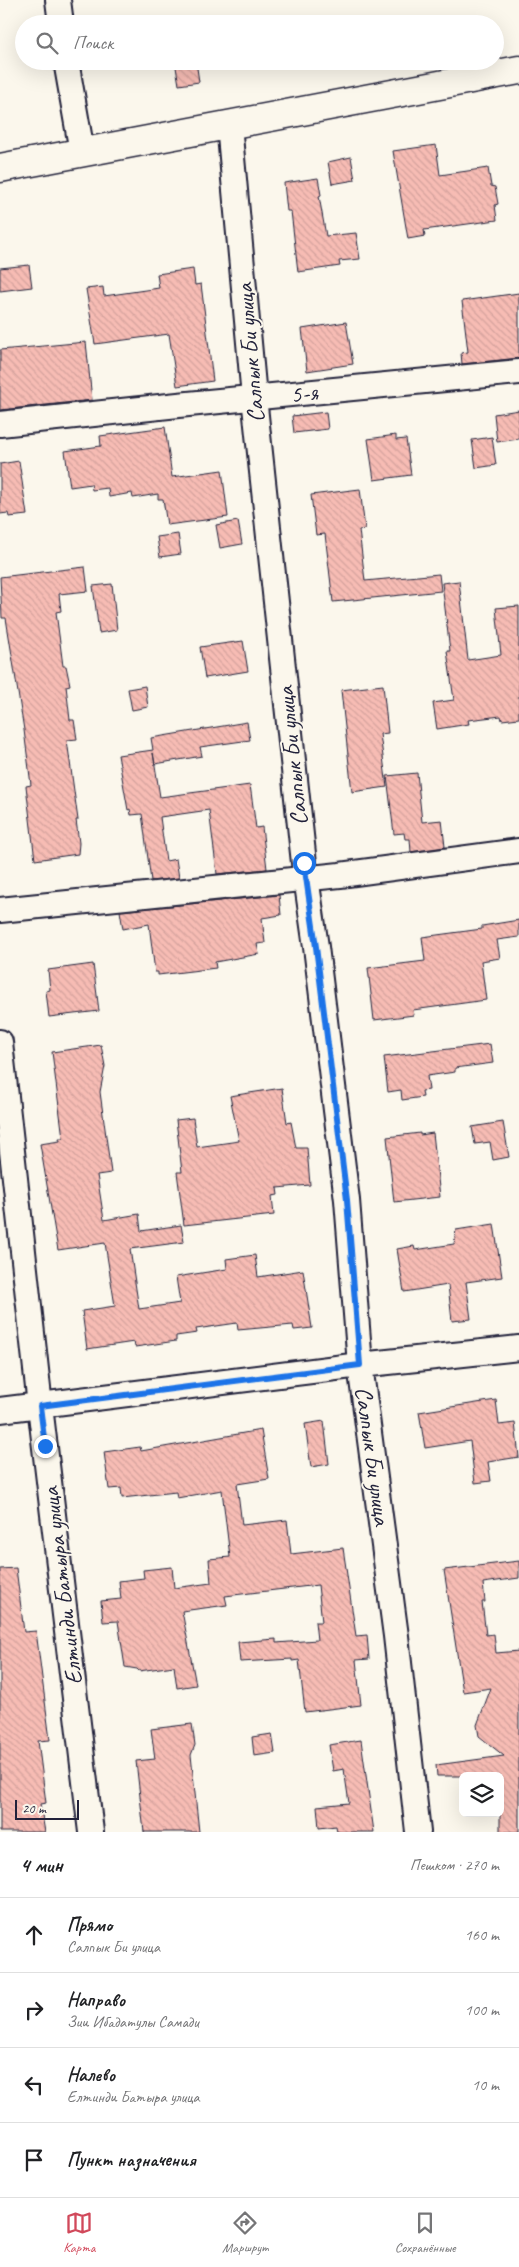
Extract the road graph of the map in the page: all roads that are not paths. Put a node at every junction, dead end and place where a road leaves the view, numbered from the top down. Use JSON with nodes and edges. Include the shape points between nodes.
{"nodes":[{"id":1,"x":58,"y":0,"type":"edge"},
{"id":2,"x":60,"y":15,"type":"edge"},
{"id":3,"x":68,"y":70,"type":"edge"},
{"id":4,"x":519,"y":70,"type":"edge"},
{"id":5,"x":229,"y":125,"type":"junction"},
{"id":6,"x":82,"y":152,"type":"junction"},
{"id":7,"x":0,"y":168,"type":"edge"},
{"id":8,"x":519,"y":372,"type":"edge"},
{"id":9,"x":254,"y":398,"type":"junction"},
{"id":10,"x":0,"y":424,"type":"edge"},
{"id":11,"x":519,"y":851,"type":"edge"},
{"id":12,"x":305,"y":878,"type":"junction"},
{"id":13,"x":0,"y":910,"type":"edge"},
{"id":14,"x":0,"y":1042,"type":"edge"},
{"id":15,"x":519,"y":1348,"type":"edge"},
{"id":16,"x":360,"y":1365,"type":"junction"},
{"id":17,"x":40,"y":1406,"type":"junction"},
{"id":18,"x":0,"y":1410,"type":"edge"},
{"id":19,"x":91,"y":1832,"type":"edge"},
{"id":20,"x":418,"y":1832,"type":"edge"}],
"edges":[{"from":1,"to":2,"type":"street"},
{"from":3,"to":6,"type":"street"},
{"from":4,"to":5,"type":"street"},
{"from":5,"to":6,"type":"street"},
{"from":5,"to":9,"type":"street","name":"Салпык Би улица"},
{"from":6,"to":7,"type":"street"},
{"from":8,"to":9,"type":"street","name":"5-я"},
{"from":9,"to":10,"type":"street","name":"5-я"},
{"from":9,"to":12,"type":"street","name":"Салпык Би улица"},
{"from":11,"to":12,"type":"street"},
{"from":12,"to":13,"type":"street"},
{"from":12,"to":16,"type":"street","name":"Салпык Би улица","via":[[347,1200]]},
{"from":14,"to":17,"type":"street","name":"Елтинди Батыра улица"},
{"from":15,"to":16,"type":"street"},
{"from":16,"to":17,"type":"street"},
{"from":16,"to":20,"type":"street","name":"Салпык Би улица"},
{"from":17,"to":18,"type":"street"},
{"from":17,"to":19,"type":"street","name":"Елтинди Батыра улица"}]}
